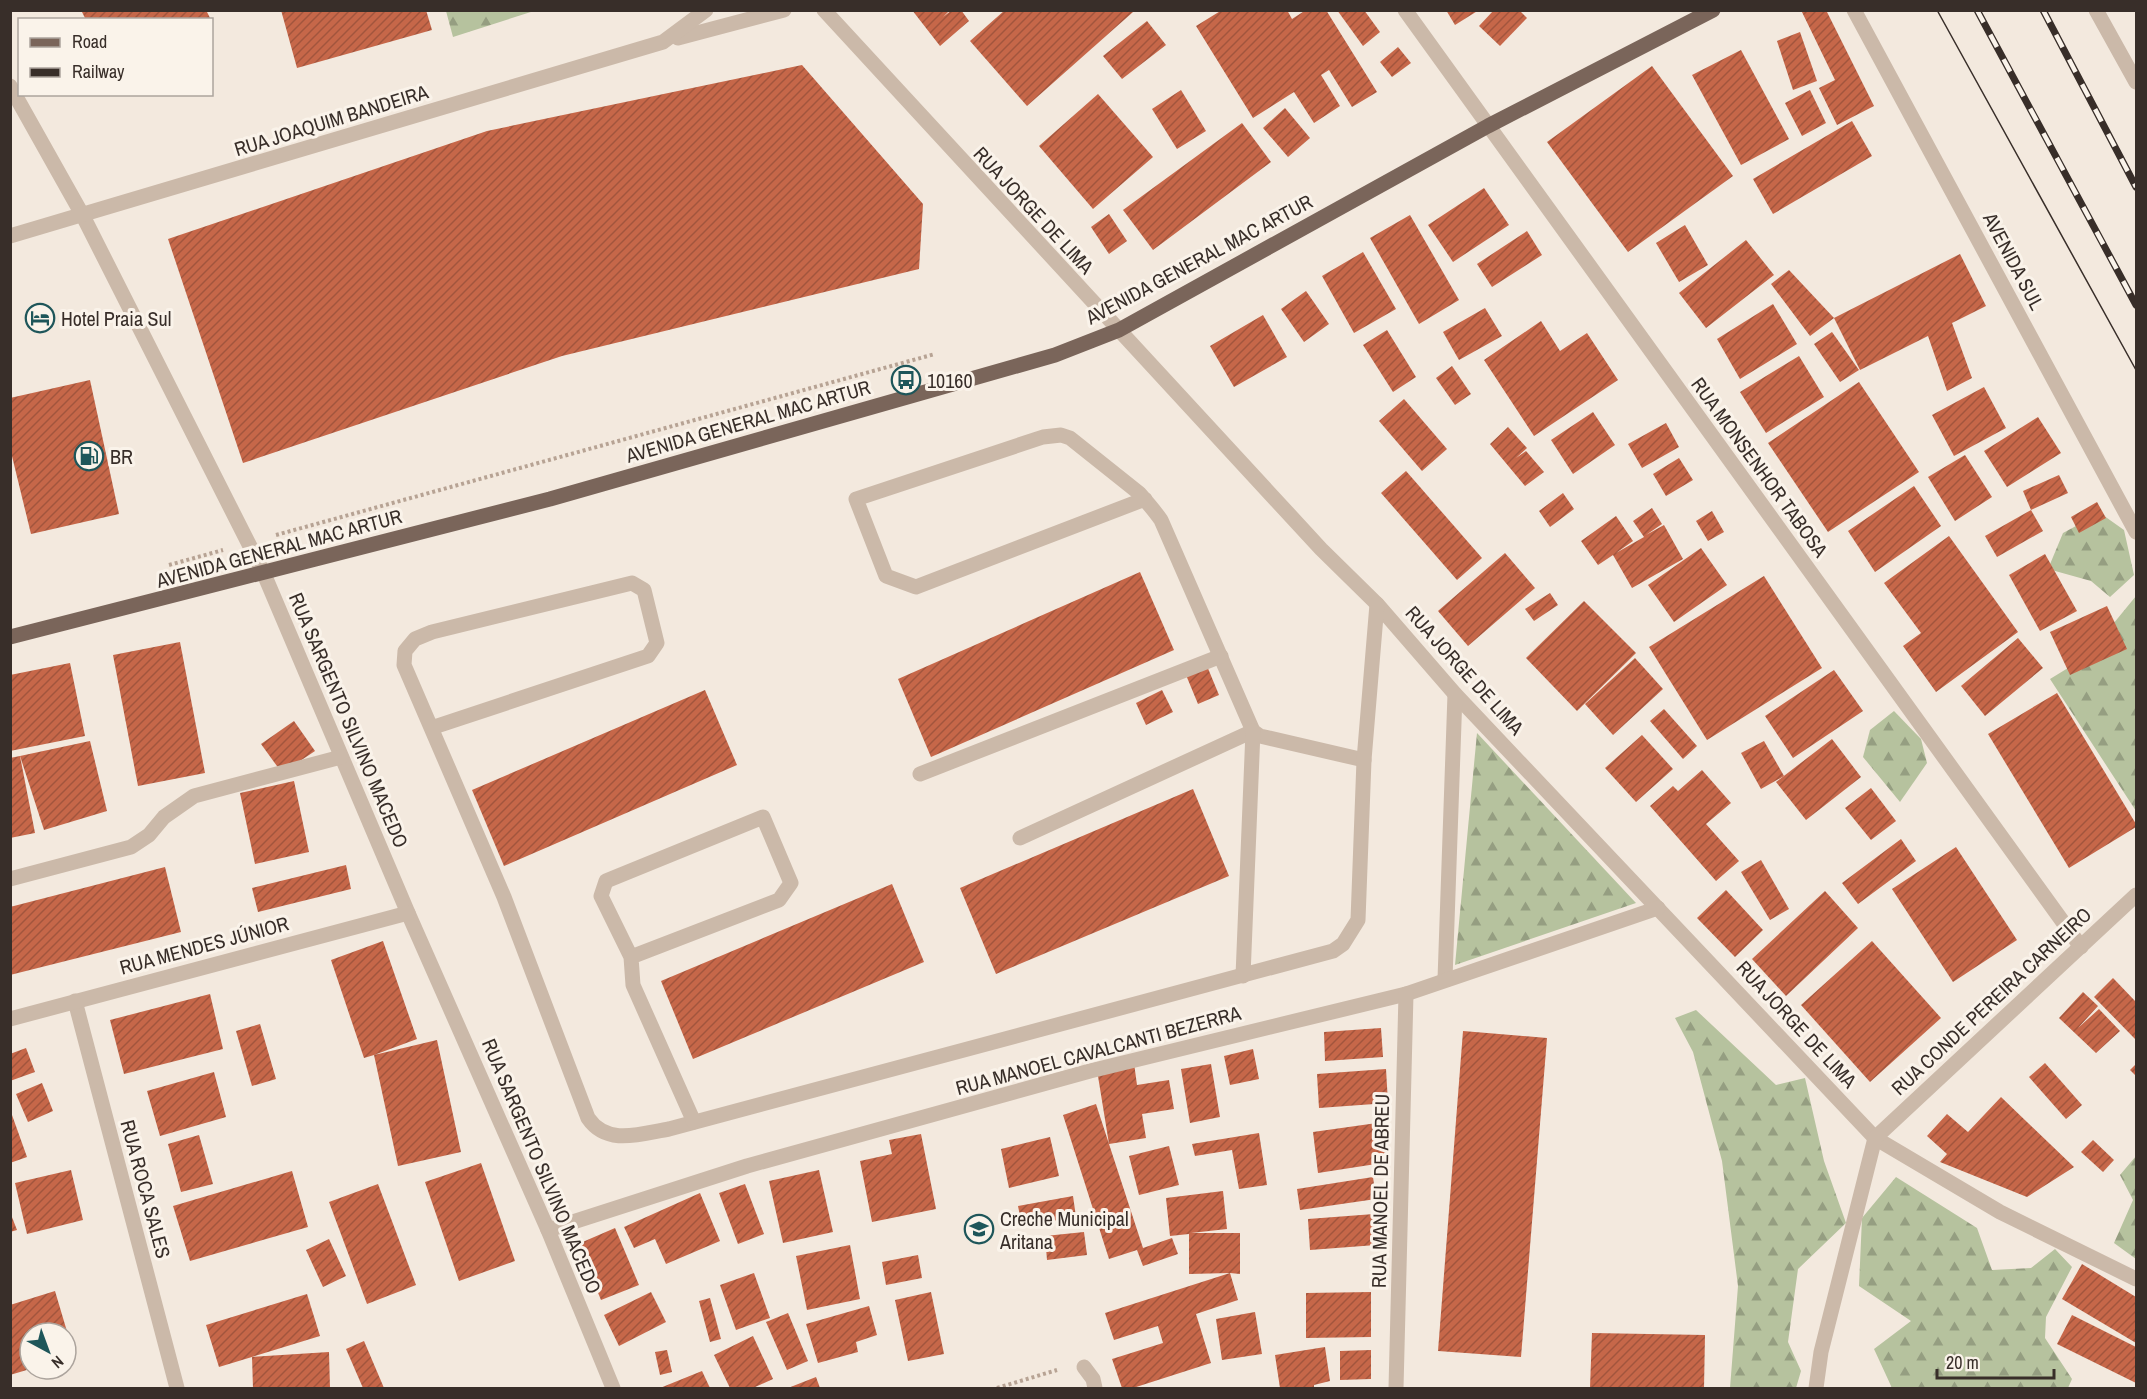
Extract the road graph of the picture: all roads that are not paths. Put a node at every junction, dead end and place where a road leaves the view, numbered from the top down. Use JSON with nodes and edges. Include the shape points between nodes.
{"nodes":[{"id":1,"x":706,"y":10,"type":"edge"},
{"id":2,"x":784,"y":10,"type":"edge"},
{"id":3,"x":824,"y":10,"type":"edge"},
{"id":4,"x":1405,"y":10,"type":"edge"},
{"id":5,"x":1713,"y":10,"type":"edge"},
{"id":6,"x":1854,"y":10,"type":"edge"},
{"id":7,"x":2096,"y":10,"type":"edge"},
{"id":8,"x":663,"y":42,"type":"junction"},
{"id":9,"x":2136,"y":82,"type":"edge"},
{"id":10,"x":10,"y":86,"type":"edge"},
{"id":11,"x":1488,"y":126,"type":"junction"},
{"id":12,"x":83,"y":216,"type":"junction"},
{"id":13,"x":10,"y":236,"type":"edge"},
{"id":14,"x":1119,"y":330,"type":"junction"},
{"id":15,"x":1145,"y":499,"type":"junction"},
{"id":16,"x":2136,"y":532,"type":"edge"},
{"id":17,"x":264,"y":574,"type":"junction"},
{"id":18,"x":1377,"y":604,"type":"junction"},
{"id":19,"x":10,"y":637,"type":"edge"},
{"id":20,"x":1221,"y":656,"type":"junction"},
{"id":21,"x":1455,"y":694,"type":"junction"},
{"id":22,"x":431,"y":728,"type":"junction"},
{"id":23,"x":1253,"y":731,"type":"junction"},
{"id":24,"x":341,"y":757,"type":"junction"},
{"id":25,"x":1365,"y":760,"type":"junction"},
{"id":26,"x":920,"y":774,"type":"dead end"},
{"id":27,"x":1020,"y":838,"type":"dead end"},
{"id":28,"x":10,"y":879,"type":"edge"},
{"id":29,"x":2136,"y":895,"type":"edge"},
{"id":30,"x":1658,"y":908,"type":"junction"},
{"id":31,"x":408,"y":913,"type":"junction"},
{"id":32,"x":2081,"y":947,"type":"junction"},
{"id":33,"x":631,"y":957,"type":"junction"},
{"id":34,"x":1243,"y":976,"type":"junction"},
{"id":35,"x":1445,"y":979,"type":"junction"},
{"id":36,"x":1406,"y":994,"type":"junction"},
{"id":37,"x":75,"y":1001,"type":"junction"},
{"id":38,"x":10,"y":1019,"type":"edge"},
{"id":39,"x":694,"y":1122,"type":"junction"},
{"id":40,"x":1875,"y":1137,"type":"junction"},
{"id":41,"x":548,"y":1230,"type":"junction"},
{"id":42,"x":2136,"y":1279,"type":"edge"},
{"id":43,"x":1084,"y":1367,"type":"road end"},
{"id":44,"x":177,"y":1389,"type":"edge"},
{"id":45,"x":613,"y":1389,"type":"edge"},
{"id":46,"x":1095,"y":1389,"type":"edge"},
{"id":47,"x":1396,"y":1389,"type":"edge"},
{"id":48,"x":1816,"y":1389,"type":"edge"}],
"edges":[{"from":1,"to":8,"type":"street","name":"RUA JOAQUIM BANDEIRA"},
{"from":2,"to":8,"type":"street","name":"RUA JOAQUIM BANDEIRA"},
{"from":3,"to":14,"type":"street","name":"RUA JORGE DE LIMA"},
{"from":4,"to":11,"type":"street","name":"RUA MONSENHOR TABOSA"},
{"from":5,"to":11,"type":"main road","name":"AVENIDA GENERAL MAC ARTUR"},
{"from":6,"to":16,"type":"street","name":"AVENIDA SUL"},
{"from":7,"to":9,"type":"street"},
{"from":8,"to":12,"type":"street","name":"RUA JOAQUIM BANDEIRA"},
{"from":10,"to":12,"type":"street","name":"RUA SARGENTO SILVINO MACEDO"},
{"from":11,"to":14,"type":"main road","name":"AVENIDA GENERAL MAC ARTUR"},
{"from":11,"to":32,"type":"street","name":"RUA MONSENHOR TABOSA"},
{"from":12,"to":13,"type":"street","name":"RUA JOAQUIM BANDEIRA"},
{"from":12,"to":17,"type":"street","name":"RUA SARGENTO SILVINO MACEDO"},
{"from":14,"to":17,"type":"main road","name":"AVENIDA GENERAL MAC ARTUR","via":[[1055,355],[957,385]]},
{"from":14,"to":18,"type":"street","name":"RUA JORGE DE LIMA","via":[[1321,549]]},
{"from":15,"to":15,"type":"street","via":[[916,587],[886,576],[856,500],[1042,437],[1061,435],[1077,442]]},
{"from":15,"to":20,"type":"street","via":[[1172,538]]},
{"from":17,"to":19,"type":"main road","name":"AVENIDA GENERAL MAC ARTUR"},
{"from":17,"to":24,"type":"street","name":"RUA SARGENTO SILVINO MACEDO"},
{"from":18,"to":21,"type":"street","name":"RUA JORGE DE LIMA"},
{"from":18,"to":25,"type":"street"},
{"from":20,"to":23,"type":"street"},
{"from":20,"to":26,"type":"street"},
{"from":21,"to":30,"type":"street","name":"RUA JORGE DE LIMA"},
{"from":21,"to":35,"type":"street"},
{"from":22,"to":22,"type":"street","via":[[404,665],[405,651],[415,639],[632,583],[644,590],[657,644],[648,656]]},
{"from":22,"to":39,"type":"street","via":[[504,897],[588,1118],[596,1129],[611,1136]]},
{"from":23,"to":25,"type":"street","via":[[1260,736]]},
{"from":23,"to":27,"type":"street"},
{"from":23,"to":34,"type":"street"},
{"from":24,"to":28,"type":"street","via":[[194,796],[131,847]]},
{"from":24,"to":31,"type":"street","name":"RUA SARGENTO SILVINO MACEDO"},
{"from":25,"to":34,"type":"street","via":[[1358,920],[1354,928],[1333,951]]},
{"from":29,"to":32,"type":"street","name":"RUA CONDE PEREIRA CARNEIRO"},
{"from":30,"to":35,"type":"street","name":"RUA MANOEL CAVALCANTI BEZERRA"},
{"from":30,"to":40,"type":"street","name":"RUA JORGE DE LIMA"},
{"from":31,"to":37,"type":"street","name":"RUA MENDES JÚNIOR"},
{"from":31,"to":41,"type":"street","name":"RUA SARGENTO SILVINO MACEDO"},
{"from":32,"to":40,"type":"street","name":"RUA CONDE PEREIRA CARNEIRO"},
{"from":33,"to":33,"type":"street","via":[[601,896],[606,881],[763,817],[791,883],[779,900]]},
{"from":33,"to":39,"type":"street","via":[[633,985]]},
{"from":34,"to":39,"type":"street"},
{"from":35,"to":36,"type":"street","name":"RUA MANOEL CAVALCANTI BEZERRA"},
{"from":36,"to":41,"type":"street","name":"RUA MANOEL CAVALCANTI BEZERRA","via":[[1090,1071],[747,1166]]},
{"from":36,"to":47,"type":"street","name":"RUA MANOEL DE ABREU"},
{"from":37,"to":38,"type":"street","name":"RUA MENDES JÚNIOR"},
{"from":37,"to":44,"type":"street","name":"RUA ROCA SALES"},
{"from":40,"to":42,"type":"street","name":"RUA JORGE DE LIMA","via":[[2001,1212]]},
{"from":40,"to":48,"type":"street","via":[[1821,1352]]},
{"from":41,"to":45,"type":"street","name":"RUA SARGENTO SILVINO MACEDO"},
{"from":43,"to":46,"type":"street"}]}
